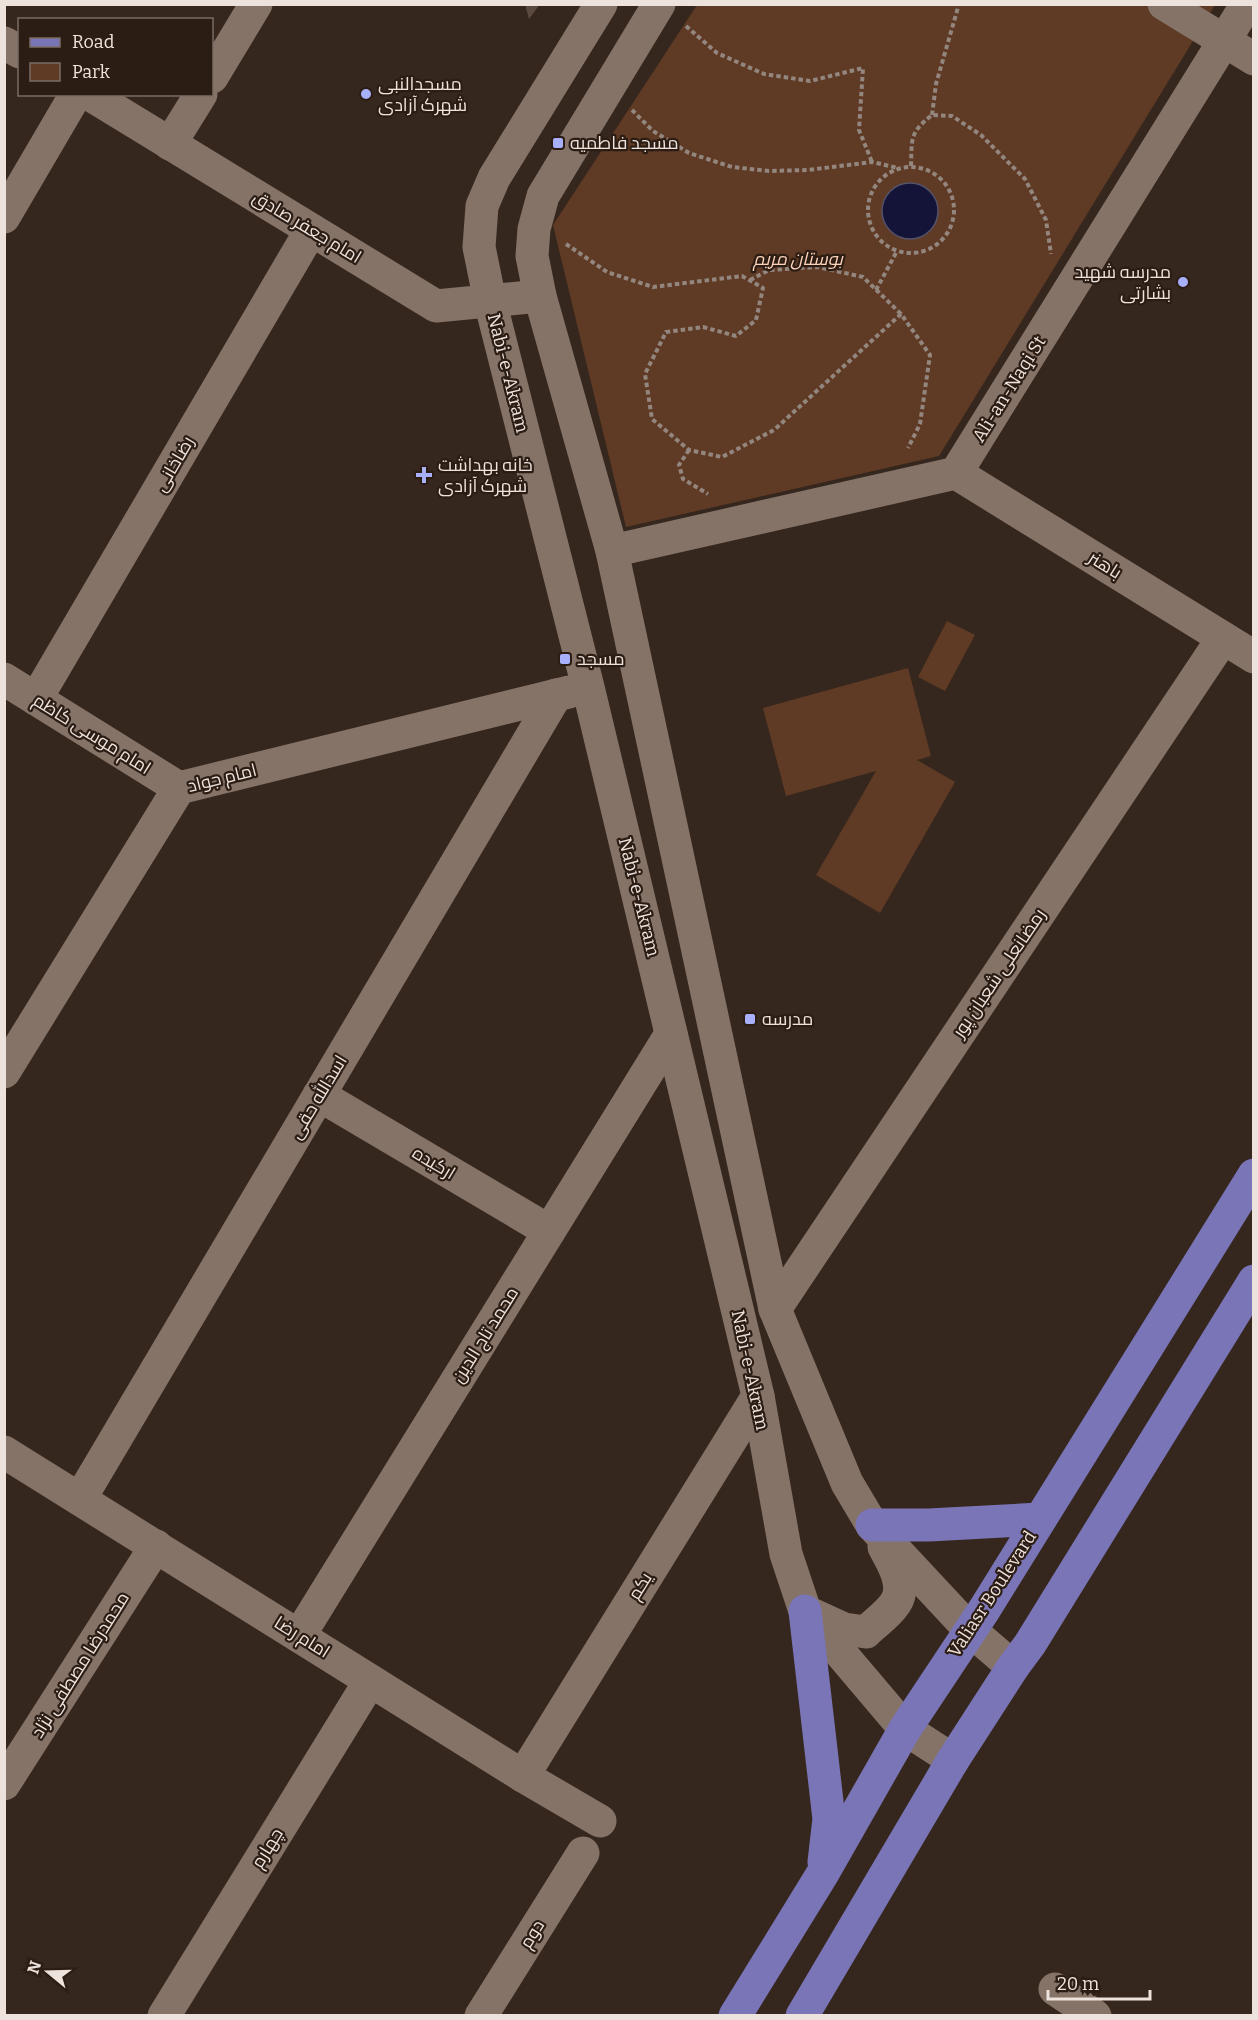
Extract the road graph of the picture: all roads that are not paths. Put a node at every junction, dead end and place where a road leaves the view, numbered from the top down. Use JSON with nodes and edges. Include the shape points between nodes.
{"nodes":[{"id":1,"x":256,"y":4,"type":"edge"},
{"id":2,"x":602,"y":4,"type":"edge"},
{"id":3,"x":1164,"y":4,"type":"edge"},
{"id":4,"x":1247,"y":4,"type":"edge"},
{"id":5,"x":671,"y":14,"type":"edge"},
{"id":6,"x":1225,"y":41,"type":"junction"},
{"id":7,"x":4,"y":43,"type":"edge"},
{"id":8,"x":18,"y":51,"type":"edge"},
{"id":9,"x":1254,"y":59,"type":"edge"},
{"id":10,"x":213,"y":75,"type":"edge"},
{"id":11,"x":75,"y":96,"type":"edge"},
{"id":12,"x":92,"y":96,"type":"edge"},
{"id":13,"x":200,"y":96,"type":"edge"},
{"id":14,"x":171,"y":144,"type":"junction"},
{"id":15,"x":4,"y":217,"type":"edge"},
{"id":16,"x":311,"y":230,"type":"junction"},
{"id":17,"x":540,"y":297,"type":"junction"},
{"id":18,"x":490,"y":301,"type":"junction"},
{"id":19,"x":956,"y":473,"type":"junction"},
{"id":20,"x":612,"y":551,"type":"junction"},
{"id":21,"x":1223,"y":638,"type":"junction"},
{"id":22,"x":1254,"y":657,"type":"edge"},
{"id":23,"x":4,"y":679,"type":"edge"},
{"id":24,"x":588,"y":687,"type":"junction"},
{"id":25,"x":556,"y":695,"type":"junction"},
{"id":26,"x":36,"y":699,"type":"junction"},
{"id":27,"x":179,"y":788,"type":"junction"},
{"id":28,"x":671,"y":1034,"type":"junction"},
{"id":29,"x":4,"y":1072,"type":"edge"},
{"id":30,"x":319,"y":1095,"type":"junction"},
{"id":31,"x":1254,"y":1175,"type":"edge"},
{"id":32,"x":549,"y":1231,"type":"junction"},
{"id":33,"x":1254,"y":1281,"type":"edge"},
{"id":34,"x":775,"y":1309,"type":"junction"},
{"id":35,"x":758,"y":1396,"type":"junction"},
{"id":36,"x":4,"y":1452,"type":"edge"},
{"id":37,"x":80,"y":1499,"type":"junction"},
{"id":38,"x":1040,"y":1519,"type":"junction"},
{"id":39,"x":872,"y":1525,"type":"junction"},
{"id":40,"x":156,"y":1546,"type":"junction"},
{"id":41,"x":805,"y":1611,"type":"junction"},
{"id":42,"x":970,"y":1630,"type":"junction"},
{"id":43,"x":299,"y":1636,"type":"junction"},
{"id":44,"x":1013,"y":1667,"type":"junction"},
{"id":45,"x":370,"y":1681,"type":"junction"},
{"id":46,"x":905,"y":1729,"type":"junction"},
{"id":47,"x":953,"y":1760,"type":"junction"},
{"id":48,"x":523,"y":1776,"type":"junction"},
{"id":49,"x":4,"y":1784,"type":"edge"},
{"id":50,"x":600,"y":1821,"type":"dead end"},
{"id":51,"x":583,"y":1853,"type":"dead end"},
{"id":52,"x":823,"y":1873,"type":"junction"},
{"id":53,"x":1055,"y":1989,"type":"dead end"},
{"id":54,"x":164,"y":2016,"type":"edge"},
{"id":55,"x":482,"y":2016,"type":"edge"},
{"id":56,"x":735,"y":2016,"type":"edge"},
{"id":57,"x":802,"y":2016,"type":"edge"},
{"id":58,"x":1095,"y":2016,"type":"edge"}],
"edges":[{"from":1,"to":10,"type":"street"},
{"from":2,"to":18,"type":"street","name":"Nabi-e-Akram","via":[[494,178],[482,206],[479,247]]},
{"from":3,"to":6,"type":"street"},
{"from":4,"to":6,"type":"street","name":"Ali-an-Naqi St"},
{"from":5,"to":17,"type":"street","name":"Nabi-e-Akram","via":[[543,196],[532,256]]},
{"from":6,"to":9,"type":"street"},
{"from":6,"to":19,"type":"street","name":"Ali-an-Naqi St"},
{"from":7,"to":8,"type":"street"},
{"from":11,"to":15,"type":"street"},
{"from":12,"to":14,"type":"street","name":"امام جعفر صادق"},
{"from":13,"to":14,"type":"street"},
{"from":14,"to":16,"type":"street","name":"امام جعفر صادق"},
{"from":16,"to":18,"type":"street","name":"امام جعفر صادق","via":[[436,306]]},
{"from":16,"to":26,"type":"street","name":"رضاخانی"},
{"from":17,"to":18,"type":"street","name":"امام جعفر صادق"},
{"from":17,"to":20,"type":"street","name":"Nabi-e-Akram"},
{"from":18,"to":24,"type":"street","name":"Nabi-e-Akram"},
{"from":19,"to":20,"type":"street"},
{"from":19,"to":21,"type":"street","name":"باهنر"},
{"from":20,"to":34,"type":"street","name":"Nabi-e-Akram"},
{"from":21,"to":22,"type":"street","name":"باهنر"},
{"from":21,"to":34,"type":"street","name":"رمضانعلی شعبان پور"},
{"from":23,"to":26,"type":"street","name":"امام موسی کاظم"},
{"from":24,"to":25,"type":"street","name":"امام جواد"},
{"from":24,"to":28,"type":"street","name":"Nabi-e-Akram"},
{"from":25,"to":27,"type":"street","name":"امام جواد"},
{"from":25,"to":30,"type":"street","name":"اسدالله حقی"},
{"from":26,"to":27,"type":"street","name":"امام موسی کاظم"},
{"from":27,"to":29,"type":"street","name":"امام جواد"},
{"from":28,"to":32,"type":"street","name":"محمد تاج الدین"},
{"from":28,"to":35,"type":"street","name":"Nabi-e-Akram"},
{"from":30,"to":32,"type":"street","name":"ارکیده"},
{"from":30,"to":37,"type":"street","name":"اسدالله حقی"},
{"from":31,"to":38,"type":"main road","name":"Valiasr Boulevard"},
{"from":32,"to":43,"type":"street","name":"محمد تاج الدین"},
{"from":33,"to":44,"type":"main road"},
{"from":34,"to":39,"type":"street","name":"Nabi-e-Akram","via":[[847,1483]]},
{"from":35,"to":41,"type":"street","name":"Nabi-e-Akram","via":[[786,1554]]},
{"from":35,"to":48,"type":"street","name":"یکم"},
{"from":36,"to":37,"type":"street","name":"امام رضا"},
{"from":37,"to":40,"type":"street","name":"امام رضا"},
{"from":38,"to":39,"type":"main road"},
{"from":38,"to":42,"type":"main road","name":"Valiasr Boulevard"},
{"from":39,"to":41,"type":"street","via":[[893,1563],[900,1587],[896,1604],[866,1632],[844,1629]]},
{"from":39,"to":42,"type":"street","name":"Nabi-e-Akram"},
{"from":40,"to":43,"type":"street","name":"امام رضا"},
{"from":40,"to":49,"type":"street","name":"محمدرضا مصطفی نژاد"},
{"from":41,"to":46,"type":"street","name":"Nabi-e-Akram"},
{"from":41,"to":52,"type":"main road","via":[[829,1819]]},
{"from":42,"to":44,"type":"street","name":"Nabi-e-Akram"},
{"from":42,"to":46,"type":"main road","name":"Valiasr Boulevard"},
{"from":43,"to":45,"type":"street","name":"امام رضا"},
{"from":44,"to":47,"type":"main road"},
{"from":45,"to":48,"type":"street","name":"امام رضا"},
{"from":45,"to":54,"type":"street","name":"چهارم"},
{"from":46,"to":47,"type":"street","name":"Nabi-e-Akram"},
{"from":46,"to":52,"type":"main road","name":"Valiasr Boulevard"},
{"from":47,"to":57,"type":"main road"},
{"from":48,"to":50,"type":"street","name":"امام رضا"},
{"from":51,"to":55,"type":"street","name":"دوم"},
{"from":52,"to":56,"type":"main road","name":"Valiasr Boulevard"},
{"from":53,"to":58,"type":"street"}]}
